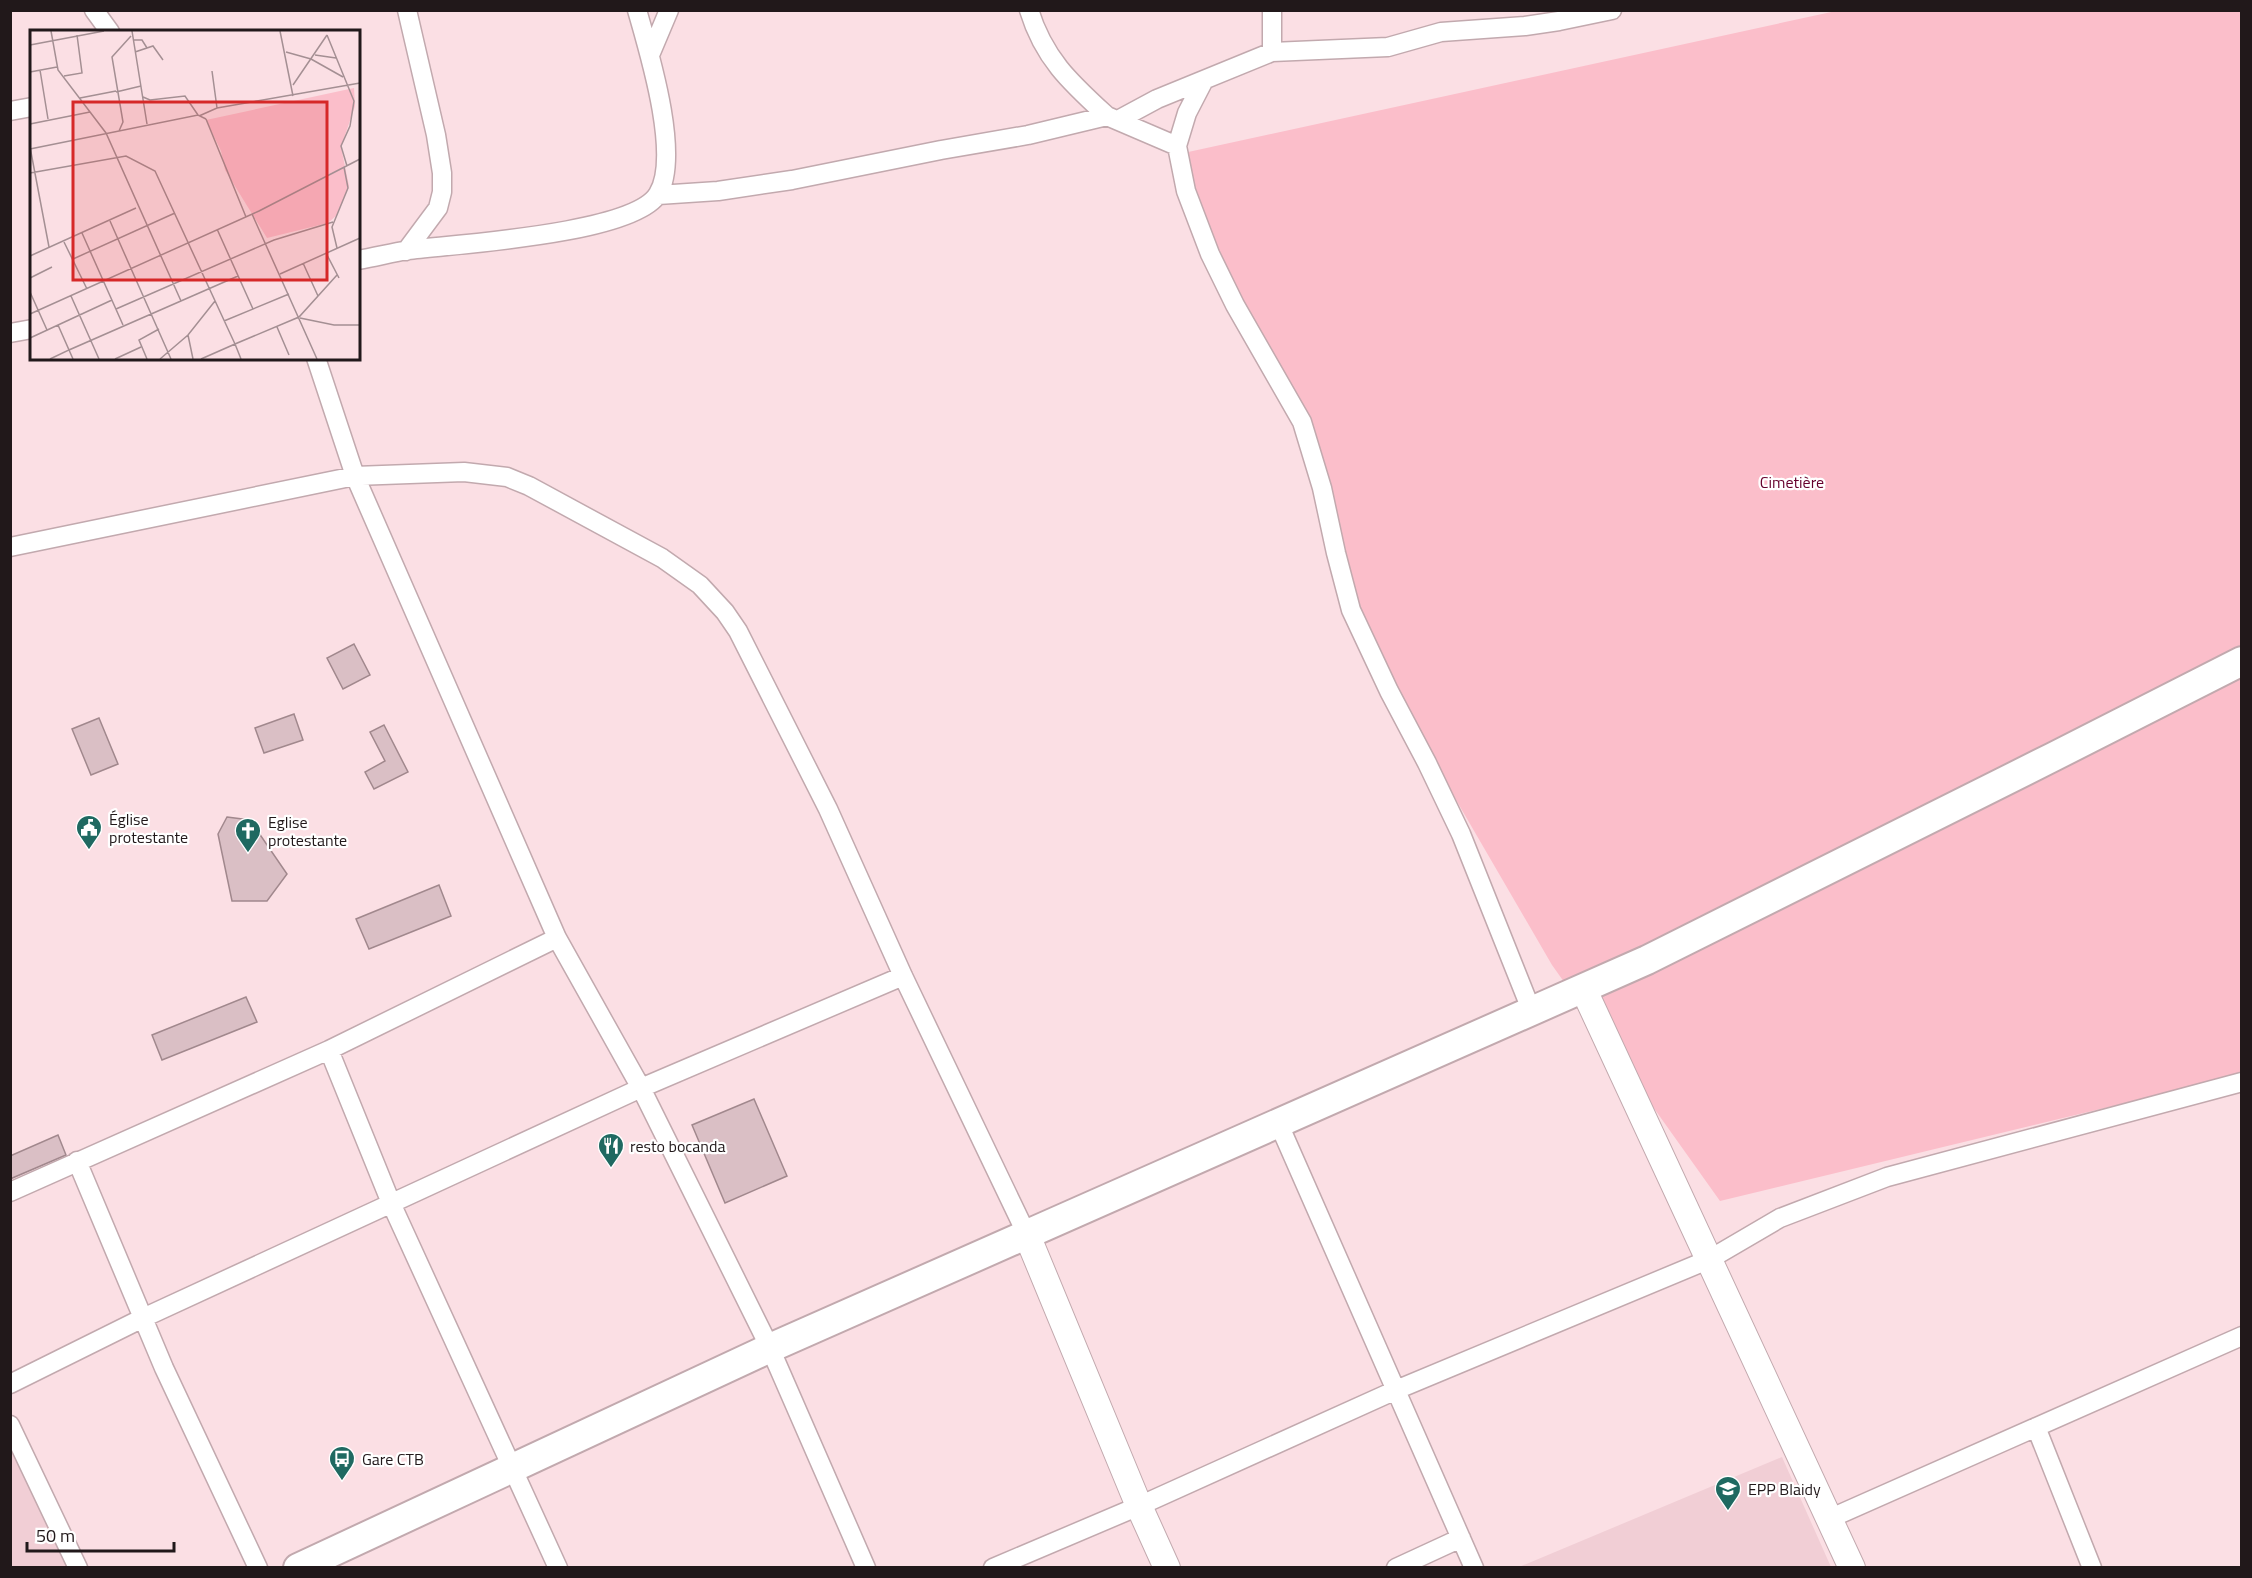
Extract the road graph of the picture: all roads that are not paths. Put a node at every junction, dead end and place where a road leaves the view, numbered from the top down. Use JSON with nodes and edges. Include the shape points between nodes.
{"nodes":[{"id":1,"x":94,"y":10,"type":"edge"},
{"id":2,"x":407,"y":10,"type":"edge"},
{"id":3,"x":637,"y":10,"type":"edge"},
{"id":4,"x":669,"y":10,"type":"edge"},
{"id":5,"x":1029,"y":10,"type":"edge"},
{"id":6,"x":1272,"y":10,"type":"edge"},
{"id":7,"x":1612,"y":10,"type":"edge"},
{"id":8,"x":109,"y":30,"type":"edge"},
{"id":9,"x":1272,"y":52,"type":"junction"},
{"id":10,"x":650,"y":55,"type":"junction"},
{"id":11,"x":1203,"y":82,"type":"junction"},
{"id":12,"x":30,"y":107,"type":"edge"},
{"id":13,"x":10,"y":111,"type":"edge"},
{"id":14,"x":1112,"y":118,"type":"junction"},
{"id":15,"x":1177,"y":146,"type":"junction"},
{"id":16,"x":658,"y":195,"type":"junction"},
{"id":17,"x":406,"y":250,"type":"junction"},
{"id":18,"x":360,"y":261,"type":"edge"},
{"id":19,"x":30,"y":329,"type":"edge"},
{"id":20,"x":10,"y":333,"type":"edge"},
{"id":21,"x":317,"y":360,"type":"edge"},
{"id":22,"x":355,"y":476,"type":"junction"},
{"id":23,"x":10,"y":547,"type":"edge"},
{"id":24,"x":2241,"y":660,"type":"edge"},
{"id":25,"x":557,"y":938,"type":"junction"},
{"id":26,"x":903,"y":976,"type":"junction"},
{"id":27,"x":1583,"y":988,"type":"junction"},
{"id":28,"x":1532,"y":1012,"type":"junction"},
{"id":29,"x":329,"y":1050,"type":"junction"},
{"id":30,"x":2241,"y":1082,"type":"edge"},
{"id":31,"x":641,"y":1088,"type":"junction"},
{"id":32,"x":1278,"y":1122,"type":"junction"},
{"id":33,"x":77,"y":1161,"type":"junction"},
{"id":34,"x":10,"y":1192,"type":"edge"},
{"id":35,"x":392,"y":1203,"type":"junction"},
{"id":36,"x":1027,"y":1235,"type":"junction"},
{"id":37,"x":1710,"y":1259,"type":"junction"},
{"id":38,"x":143,"y":1318,"type":"junction"},
{"id":39,"x":2241,"y":1336,"type":"edge"},
{"id":40,"x":770,"y":1347,"type":"junction"},
{"id":41,"x":10,"y":1384,"type":"edge"},
{"id":42,"x":1396,"y":1390,"type":"junction"},
{"id":43,"x":10,"y":1425,"type":"edge"},
{"id":44,"x":2036,"y":1427,"type":"junction"},
{"id":45,"x":513,"y":1466,"type":"junction"},
{"id":46,"x":1139,"y":1506,"type":"junction"},
{"id":47,"x":1831,"y":1518,"type":"junction"},
{"id":48,"x":1461,"y":1538,"type":"junction"},
{"id":49,"x":78,"y":1568,"type":"edge"},
{"id":50,"x":258,"y":1568,"type":"edge"},
{"id":51,"x":298,"y":1568,"type":"edge"},
{"id":52,"x":558,"y":1568,"type":"edge"},
{"id":53,"x":866,"y":1568,"type":"edge"},
{"id":54,"x":993,"y":1568,"type":"edge"},
{"id":55,"x":1167,"y":1568,"type":"edge"},
{"id":56,"x":1396,"y":1568,"type":"edge"},
{"id":57,"x":1474,"y":1568,"type":"edge"},
{"id":58,"x":1852,"y":1568,"type":"edge"},
{"id":59,"x":2092,"y":1568,"type":"edge"}],
"edges":[{"from":1,"to":8,"type":"street"},
{"from":2,"to":17,"type":"street","via":[[436,135],[442,192],[438,208]]},
{"from":3,"to":10,"type":"street"},
{"from":4,"to":10,"type":"street"},
{"from":5,"to":14,"type":"street","via":[[1040,40],[1060,71]]},
{"from":6,"to":9,"type":"street"},
{"from":7,"to":9,"type":"street","via":[[1536,24],[1441,32],[1388,47]]},
{"from":9,"to":11,"type":"street"},
{"from":10,"to":16,"type":"street","via":[[666,140],[666,167]]},
{"from":11,"to":14,"type":"street"},
{"from":11,"to":15,"type":"street","via":[[1187,113]]},
{"from":12,"to":13,"type":"street"},
{"from":14,"to":15,"type":"street"},
{"from":14,"to":16,"type":"street","via":[[792,180]]},
{"from":15,"to":28,"type":"street","via":[[1186,191],[1210,254],[1302,422],[1351,610],[1461,834]]},
{"from":16,"to":17,"type":"street","via":[[636,209],[584,228]]},
{"from":17,"to":18,"type":"street"},
{"from":19,"to":20,"type":"street"},
{"from":21,"to":22,"type":"street"},
{"from":22,"to":23,"type":"street"},
{"from":22,"to":25,"type":"street"},
{"from":22,"to":26,"type":"street","via":[[464,472],[507,477],[662,558],[700,585],[725,612],[753,657],[828,809]]},
{"from":24,"to":27,"type":"main road","via":[[1669,949]]},
{"from":25,"to":29,"type":"street"},
{"from":25,"to":31,"type":"street"},
{"from":26,"to":31,"type":"street"},
{"from":26,"to":36,"type":"street"},
{"from":27,"to":28,"type":"main road"},
{"from":27,"to":37,"type":"street"},
{"from":28,"to":32,"type":"main road"},
{"from":29,"to":33,"type":"street"},
{"from":29,"to":35,"type":"street"},
{"from":30,"to":37,"type":"street","via":[[1887,1177],[1780,1218]]},
{"from":31,"to":35,"type":"street"},
{"from":31,"to":40,"type":"street"},
{"from":32,"to":36,"type":"main road"},
{"from":32,"to":42,"type":"street"},
{"from":33,"to":34,"type":"street"},
{"from":33,"to":38,"type":"street"},
{"from":35,"to":38,"type":"street"},
{"from":35,"to":45,"type":"street"},
{"from":36,"to":40,"type":"main road"},
{"from":36,"to":46,"type":"street"},
{"from":37,"to":42,"type":"street"},
{"from":37,"to":47,"type":"street"},
{"from":38,"to":41,"type":"street"},
{"from":38,"to":50,"type":"street"},
{"from":39,"to":44,"type":"street"},
{"from":40,"to":45,"type":"main road"},
{"from":40,"to":53,"type":"street"},
{"from":42,"to":46,"type":"street"},
{"from":42,"to":48,"type":"street"},
{"from":43,"to":49,"type":"street"},
{"from":44,"to":47,"type":"street"},
{"from":44,"to":59,"type":"street"},
{"from":45,"to":51,"type":"main road"},
{"from":45,"to":52,"type":"street"},
{"from":46,"to":54,"type":"street"},
{"from":46,"to":55,"type":"street"},
{"from":47,"to":58,"type":"street"},
{"from":48,"to":56,"type":"street"},
{"from":48,"to":57,"type":"street"}]}
